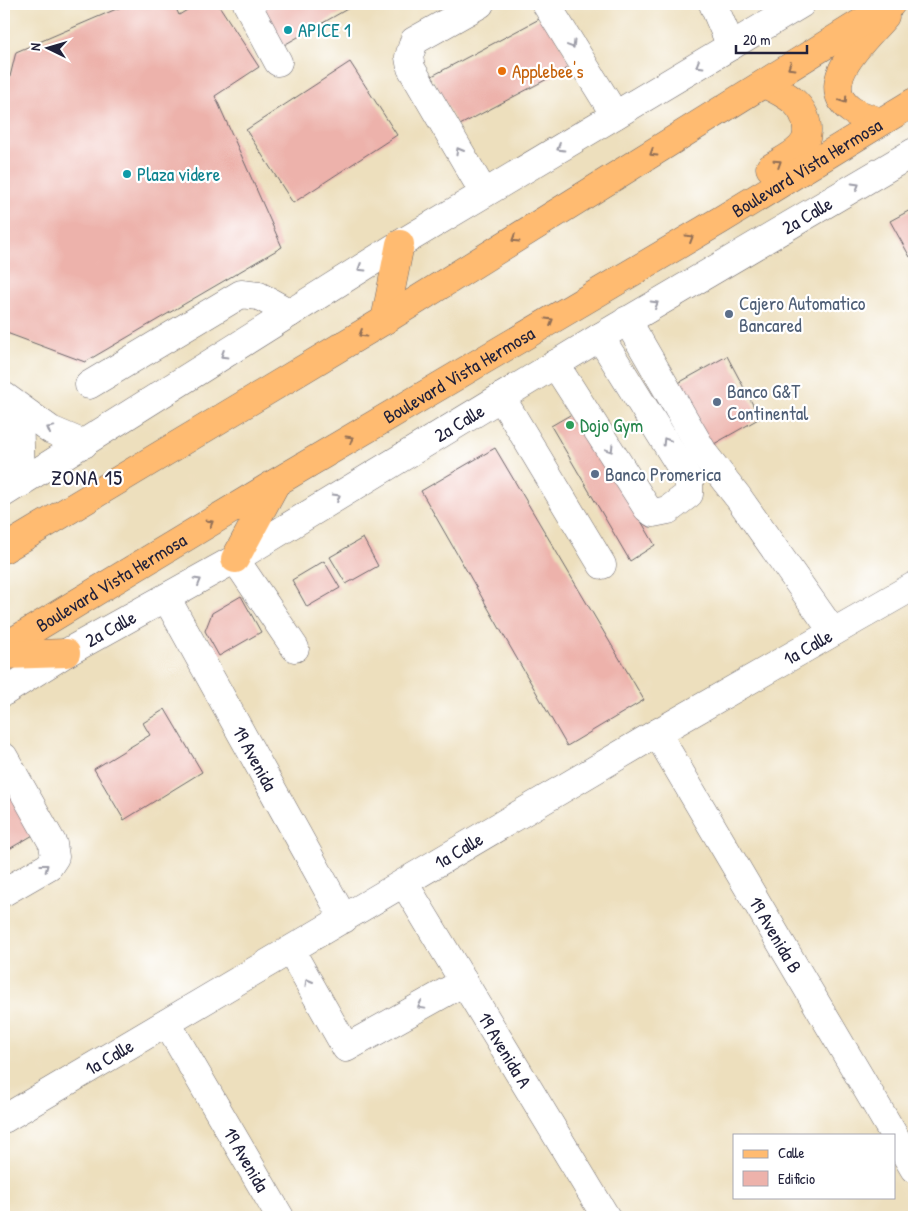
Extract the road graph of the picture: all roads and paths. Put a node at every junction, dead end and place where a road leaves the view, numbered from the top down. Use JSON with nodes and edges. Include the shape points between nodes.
{"nodes":[{"id":1,"x":247,"y":4,"type":"edge"},
{"id":2,"x":480,"y":4,"type":"edge"},
{"id":3,"x":546,"y":4,"type":"edge"},
{"id":4,"x":713,"y":4,"type":"edge"},
{"id":5,"x":801,"y":4,"type":"edge"},
{"id":6,"x":891,"y":4,"type":"edge"},
{"id":7,"x":896,"y":4,"type":"edge"},
{"id":8,"x":731,"y":46,"type":"junction"},
{"id":9,"x":278,"y":62,"type":"dead end"},
{"id":10,"x":764,"y":84,"type":"junction"},
{"id":11,"x":914,"y":102,"type":"edge"},
{"id":12,"x":615,"y":115,"type":"junction"},
{"id":13,"x":880,"y":122,"type":"junction"},
{"id":14,"x":914,"y":152,"type":"edge"},
{"id":15,"x":484,"y":194,"type":"junction"},
{"id":16,"x":719,"y":221,"type":"junction"},
{"id":17,"x":400,"y":244,"type":"junction"},
{"id":18,"x":290,"y":313,"type":"junction"},
{"id":19,"x":385,"y":320,"type":"junction"},
{"id":20,"x":627,"y":320,"type":"junction"},
{"id":21,"x":600,"y":336,"type":"junction"},
{"id":22,"x":556,"y":364,"type":"junction"},
{"id":23,"x":89,"y":385,"type":"dead end"},
{"id":24,"x":501,"y":397,"type":"junction"},
{"id":25,"x":11,"y":402,"type":"edge"},
{"id":26,"x":84,"y":444,"type":"junction"},
{"id":27,"x":277,"y":482,"type":"junction"},
{"id":28,"x":12,"y":488,"type":"edge"},
{"id":29,"x":4,"y":549,"type":"edge"},
{"id":30,"x":235,"y":559,"type":"junction"},
{"id":31,"x":602,"y":565,"type":"dead end"},
{"id":32,"x":914,"y":586,"type":"edge"},
{"id":33,"x":167,"y":599,"type":"junction"},
{"id":34,"x":833,"y":632,"type":"junction"},
{"id":35,"x":4,"y":647,"type":"edge"},
{"id":36,"x":296,"y":648,"type":"dead end"},
{"id":37,"x":66,"y":653,"type":"junction"},
{"id":38,"x":4,"y":655,"type":"edge"},
{"id":39,"x":4,"y":692,"type":"edge"},
{"id":40,"x":657,"y":733,"type":"junction"},
{"id":41,"x":4,"y":757,"type":"edge"},
{"id":42,"x":404,"y":884,"type":"junction"},
{"id":43,"x":4,"y":892,"type":"edge"},
{"id":44,"x":344,"y":919,"type":"junction"},
{"id":45,"x":291,"y":950,"type":"junction"},
{"id":46,"x":464,"y":982,"type":"junction"},
{"id":47,"x":168,"y":1023,"type":"junction"},
{"id":48,"x":4,"y":1119,"type":"edge"},
{"id":49,"x":893,"y":1134,"type":"edge"},
{"id":50,"x":896,"y":1138,"type":"edge"},
{"id":51,"x":914,"y":1169,"type":"edge"},
{"id":52,"x":280,"y":1217,"type":"edge"},
{"id":53,"x":606,"y":1217,"type":"edge"}],
"edges":[{"from":1,"to":9,"type":"street"},
{"from":15,"to":2,"type":"street","one_way":true,"via":[[411,68],[409,57],[414,41]]},
{"from":3,"to":12,"type":"street","one_way":true},
{"from":4,"to":8,"type":"street"},
{"from":5,"to":8,"type":"street"},
{"from":6,"to":10,"type":"main road","one_way":true},
{"from":7,"to":13,"type":"main road","one_way":true,"via":[[842,67],[837,80],[839,98],[851,110]]},
{"from":8,"to":12,"type":"street","one_way":true},
{"from":16,"to":10,"type":"main road","one_way":true,"via":[[758,175],[800,148],[807,137],[807,120],[800,107],[785,94]]},
{"from":10,"to":19,"type":"main road","one_way":true},
{"from":11,"to":13,"type":"main road","name":"Boulevard Vista Hermosa"},
{"from":12,"to":15,"type":"street","one_way":true},
{"from":13,"to":16,"type":"main road","name":"Boulevard Vista Hermosa"},
{"from":20,"to":14,"type":"street","name":"2a Calle","one_way":true},
{"from":15,"to":17,"type":"street"},
{"from":27,"to":16,"type":"main road","name":"Boulevard Vista Hermosa","one_way":true},
{"from":17,"to":18,"type":"street","one_way":true},
{"from":17,"to":19,"type":"main road"},
{"from":18,"to":23,"type":"street","via":[[258,296],[241,294]]},
{"from":18,"to":26,"type":"street","one_way":true},
{"from":19,"to":29,"type":"main road","one_way":true},
{"from":20,"to":21,"type":"street","name":"2a Calle"},
{"from":20,"to":34,"type":"street","via":[[705,455]]},
{"from":21,"to":22,"type":"street","name":"2a Calle"},
{"from":22,"to":21,"type":"street","one_way":true,"via":[[647,508],[653,513],[668,510],[689,494],[689,480]]},
{"from":22,"to":24,"type":"street","name":"2a Calle"},
{"from":30,"to":24,"type":"street","name":"2a Calle","one_way":true},
{"from":24,"to":31,"type":"street"},
{"from":26,"to":25,"type":"street","one_way":true,"via":[[51,430]]},
{"from":25,"to":28,"type":"street"},
{"from":26,"to":28,"type":"street"},
{"from":27,"to":30,"type":"main road"},
{"from":35,"to":27,"type":"main road","name":"Boulevard Vista Hermosa","one_way":true},
{"from":33,"to":30,"type":"street","name":"2a Calle","one_way":true},
{"from":30,"to":36,"type":"street"},
{"from":32,"to":34,"type":"street","name":"1a Calle"},
{"from":33,"to":37,"type":"street","name":"2a Calle"},
{"from":33,"to":44,"type":"street","name":"19 Avenida"},
{"from":34,"to":40,"type":"street","name":"1a Calle"},
{"from":37,"to":38,"type":"main road"},
{"from":37,"to":39,"type":"street","name":"2a Calle"},
{"from":40,"to":42,"type":"street","name":"1a Calle"},
{"from":40,"to":49,"type":"street","name":"19 Avenida B"},
{"from":43,"to":41,"type":"street","one_way":true,"via":[[49,866],[55,857],[53,844]]},
{"from":42,"to":44,"type":"street","name":"1a Calle"},
{"from":42,"to":46,"type":"street","name":"19 Avenida A"},
{"from":44,"to":45,"type":"street","name":"1a Calle"},
{"from":46,"to":45,"type":"street","one_way":true,"via":[[346,1048]]},
{"from":45,"to":47,"type":"street","name":"1a Calle"},
{"from":46,"to":53,"type":"street","name":"19 Avenida A"},
{"from":47,"to":48,"type":"street","name":"1a Calle"},
{"from":47,"to":52,"type":"street","name":"19 Avenida"},
{"from":50,"to":51,"type":"street","name":"19 Avenida B"}]}
